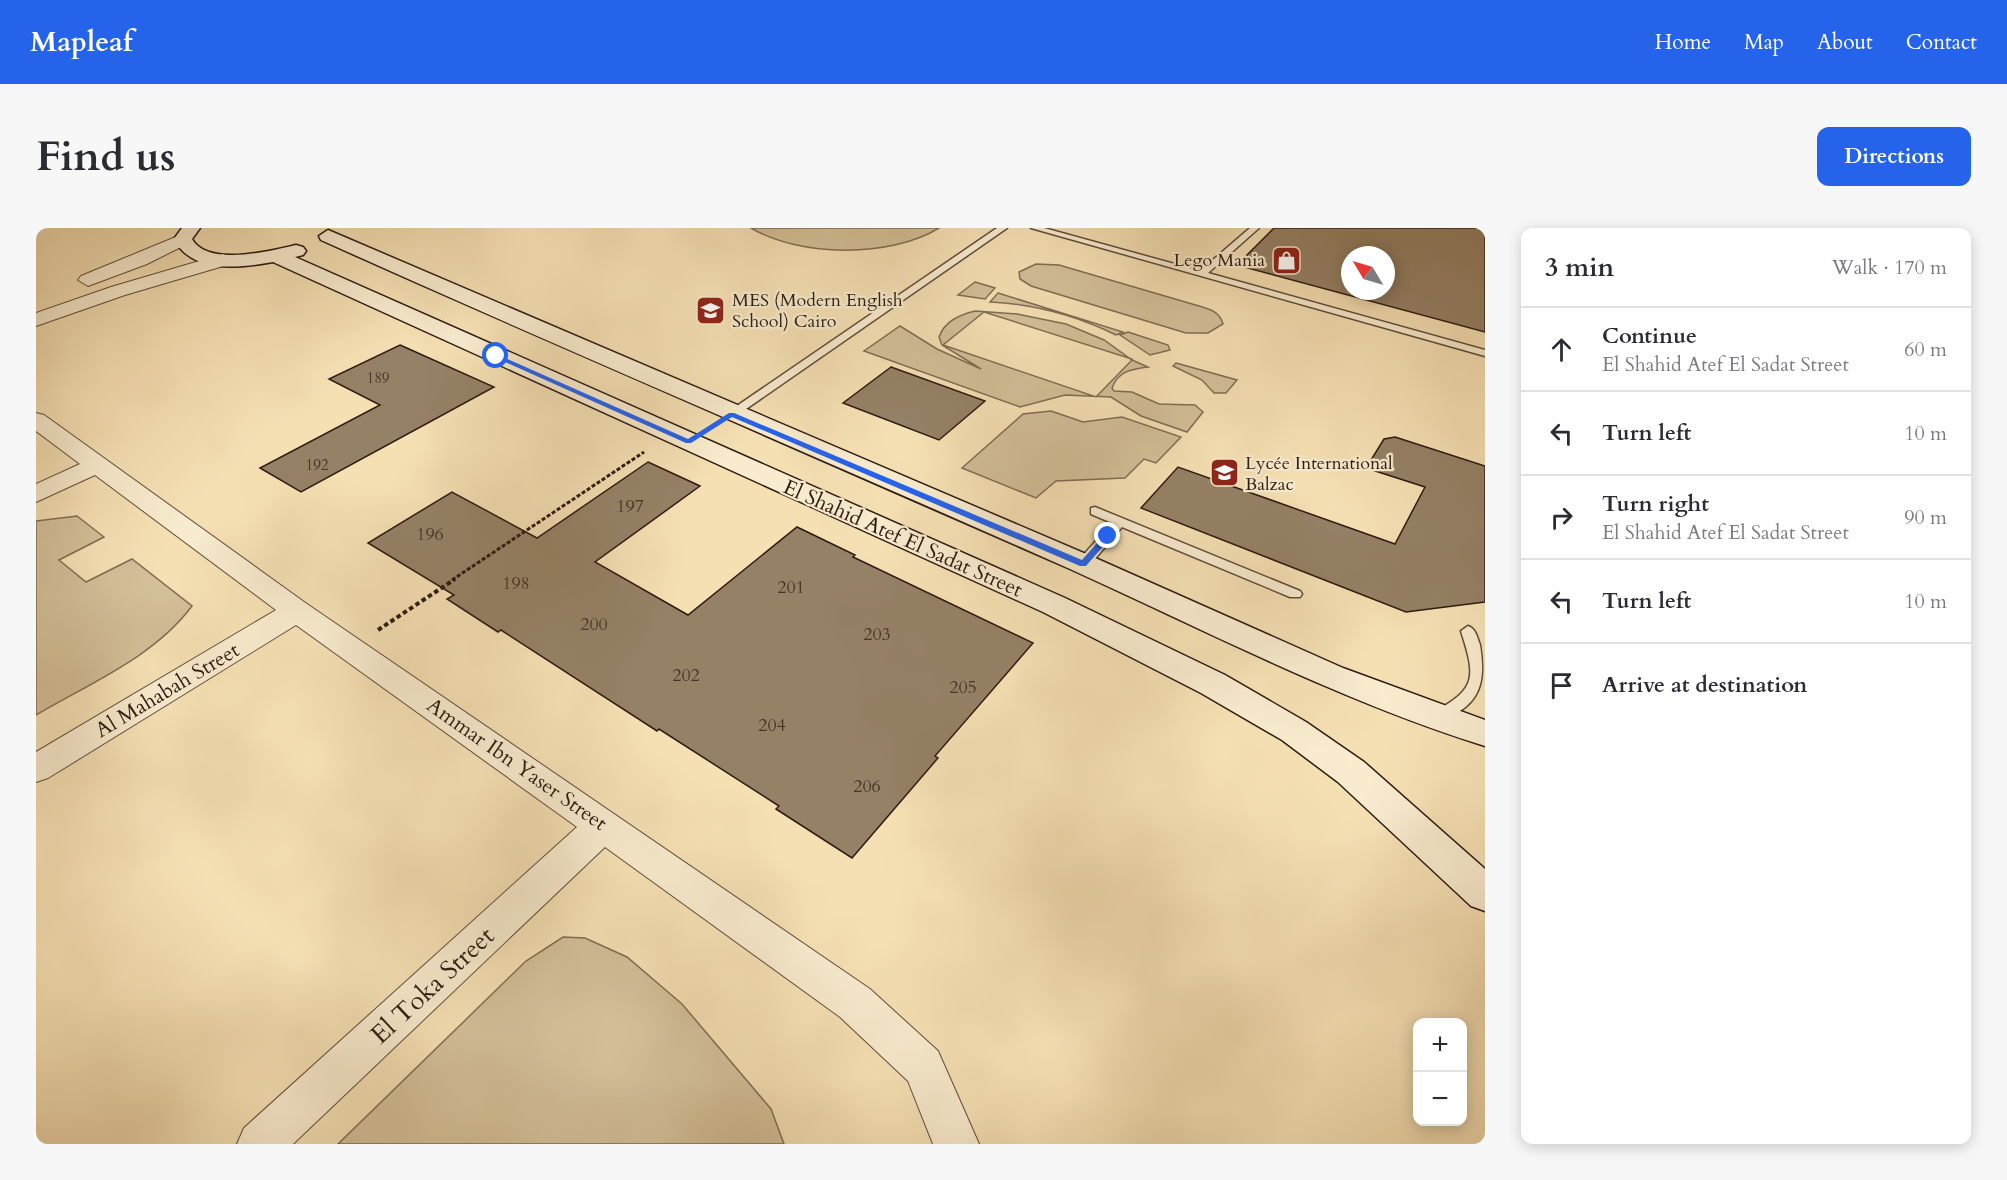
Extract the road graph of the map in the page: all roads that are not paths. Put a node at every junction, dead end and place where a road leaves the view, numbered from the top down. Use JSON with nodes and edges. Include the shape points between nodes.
{"nodes":[{"id":1,"x":1003,"y":228,"type":"edge"},
{"id":2,"x":1035,"y":228,"type":"edge"},
{"id":3,"x":1255,"y":228,"type":"edge"},
{"id":4,"x":332,"y":232,"type":"edge"},
{"id":5,"x":187,"y":233,"type":"edge"},
{"id":6,"x":276,"y":256,"type":"junction"},
{"id":7,"x":223,"y":260,"type":"junction"},
{"id":8,"x":1202,"y":274,"type":"junction"},
{"id":9,"x":75,"y":285,"type":"dead end"},
{"id":10,"x":36,"y":320,"type":"edge"},
{"id":11,"x":1485,"y":353,"type":"edge"},
{"id":12,"x":732,"y":414,"type":"junction"},
{"id":13,"x":36,"y":420,"type":"edge"},
{"id":14,"x":680,"y":438,"type":"junction"},
{"id":15,"x":97,"y":465,"type":"junction"},
{"id":16,"x":36,"y":494,"type":"edge"},
{"id":17,"x":1095,"y":511,"type":"dead end"},
{"id":18,"x":1120,"y":521,"type":"junction"},
{"id":19,"x":1083,"y":564,"type":"junction"},
{"id":20,"x":1295,"y":594,"type":"dead end"},
{"id":21,"x":297,"y":611,"type":"junction"},
{"id":22,"x":1468,"y":631,"type":"dead end"},
{"id":23,"x":1435,"y":717,"type":"junction"},
{"id":24,"x":1485,"y":733,"type":"edge"},
{"id":25,"x":36,"y":769,"type":"edge"},
{"id":26,"x":604,"y":825,"type":"junction"},
{"id":27,"x":1485,"y":894,"type":"edge"},
{"id":28,"x":260,"y":1144,"type":"edge"},
{"id":29,"x":956,"y":1144,"type":"edge"}],
"edges":[{"from":1,"to":12,"type":"lane"},
{"from":2,"to":8,"type":"lane"},
{"from":3,"to":8,"type":"lane"},
{"from":4,"to":6,"type":"street","via":[[306,248]]},
{"from":4,"to":12,"type":"street"},
{"from":5,"to":7,"type":"street","via":[[185,246],[192,253]]},
{"from":5,"to":9,"type":"street","via":[[140,260]]},
{"from":6,"to":7,"type":"street"},
{"from":6,"to":14,"type":"street","name":"El Shahid Atef El Sadat Street"},
{"from":7,"to":10,"type":"street"},
{"from":8,"to":11,"type":"lane"},
{"from":12,"to":14,"type":"street"},
{"from":12,"to":19,"type":"street"},
{"from":13,"to":15,"type":"street","name":"Ammar Ibn Yaser Street"},
{"from":14,"to":27,"type":"street","name":"El Shahid Atef El Sadat Street","via":[[1054,605],[1294,730],[1351,772]]},
{"from":15,"to":16,"type":"street"},
{"from":15,"to":21,"type":"street","name":"Ammar Ibn Yaser Street"},
{"from":17,"to":18,"type":"lane"},
{"from":18,"to":19,"type":"lane"},
{"from":18,"to":20,"type":"lane"},
{"from":19,"to":23,"type":"street","via":[[1354,686]]},
{"from":21,"to":25,"type":"street","name":"Al Mahabah Street"},
{"from":21,"to":26,"type":"street","name":"Ammar Ibn Yaser Street"},
{"from":22,"to":23,"type":"lane","via":[[1480,658],[1479,684],[1464,704]]},
{"from":23,"to":24,"type":"street"},
{"from":26,"to":28,"type":"street","name":"El Toka Street"},
{"from":26,"to":29,"type":"street","name":"Ammar Ibn Yaser Street","via":[[855,1003],[923,1065]]}]}
